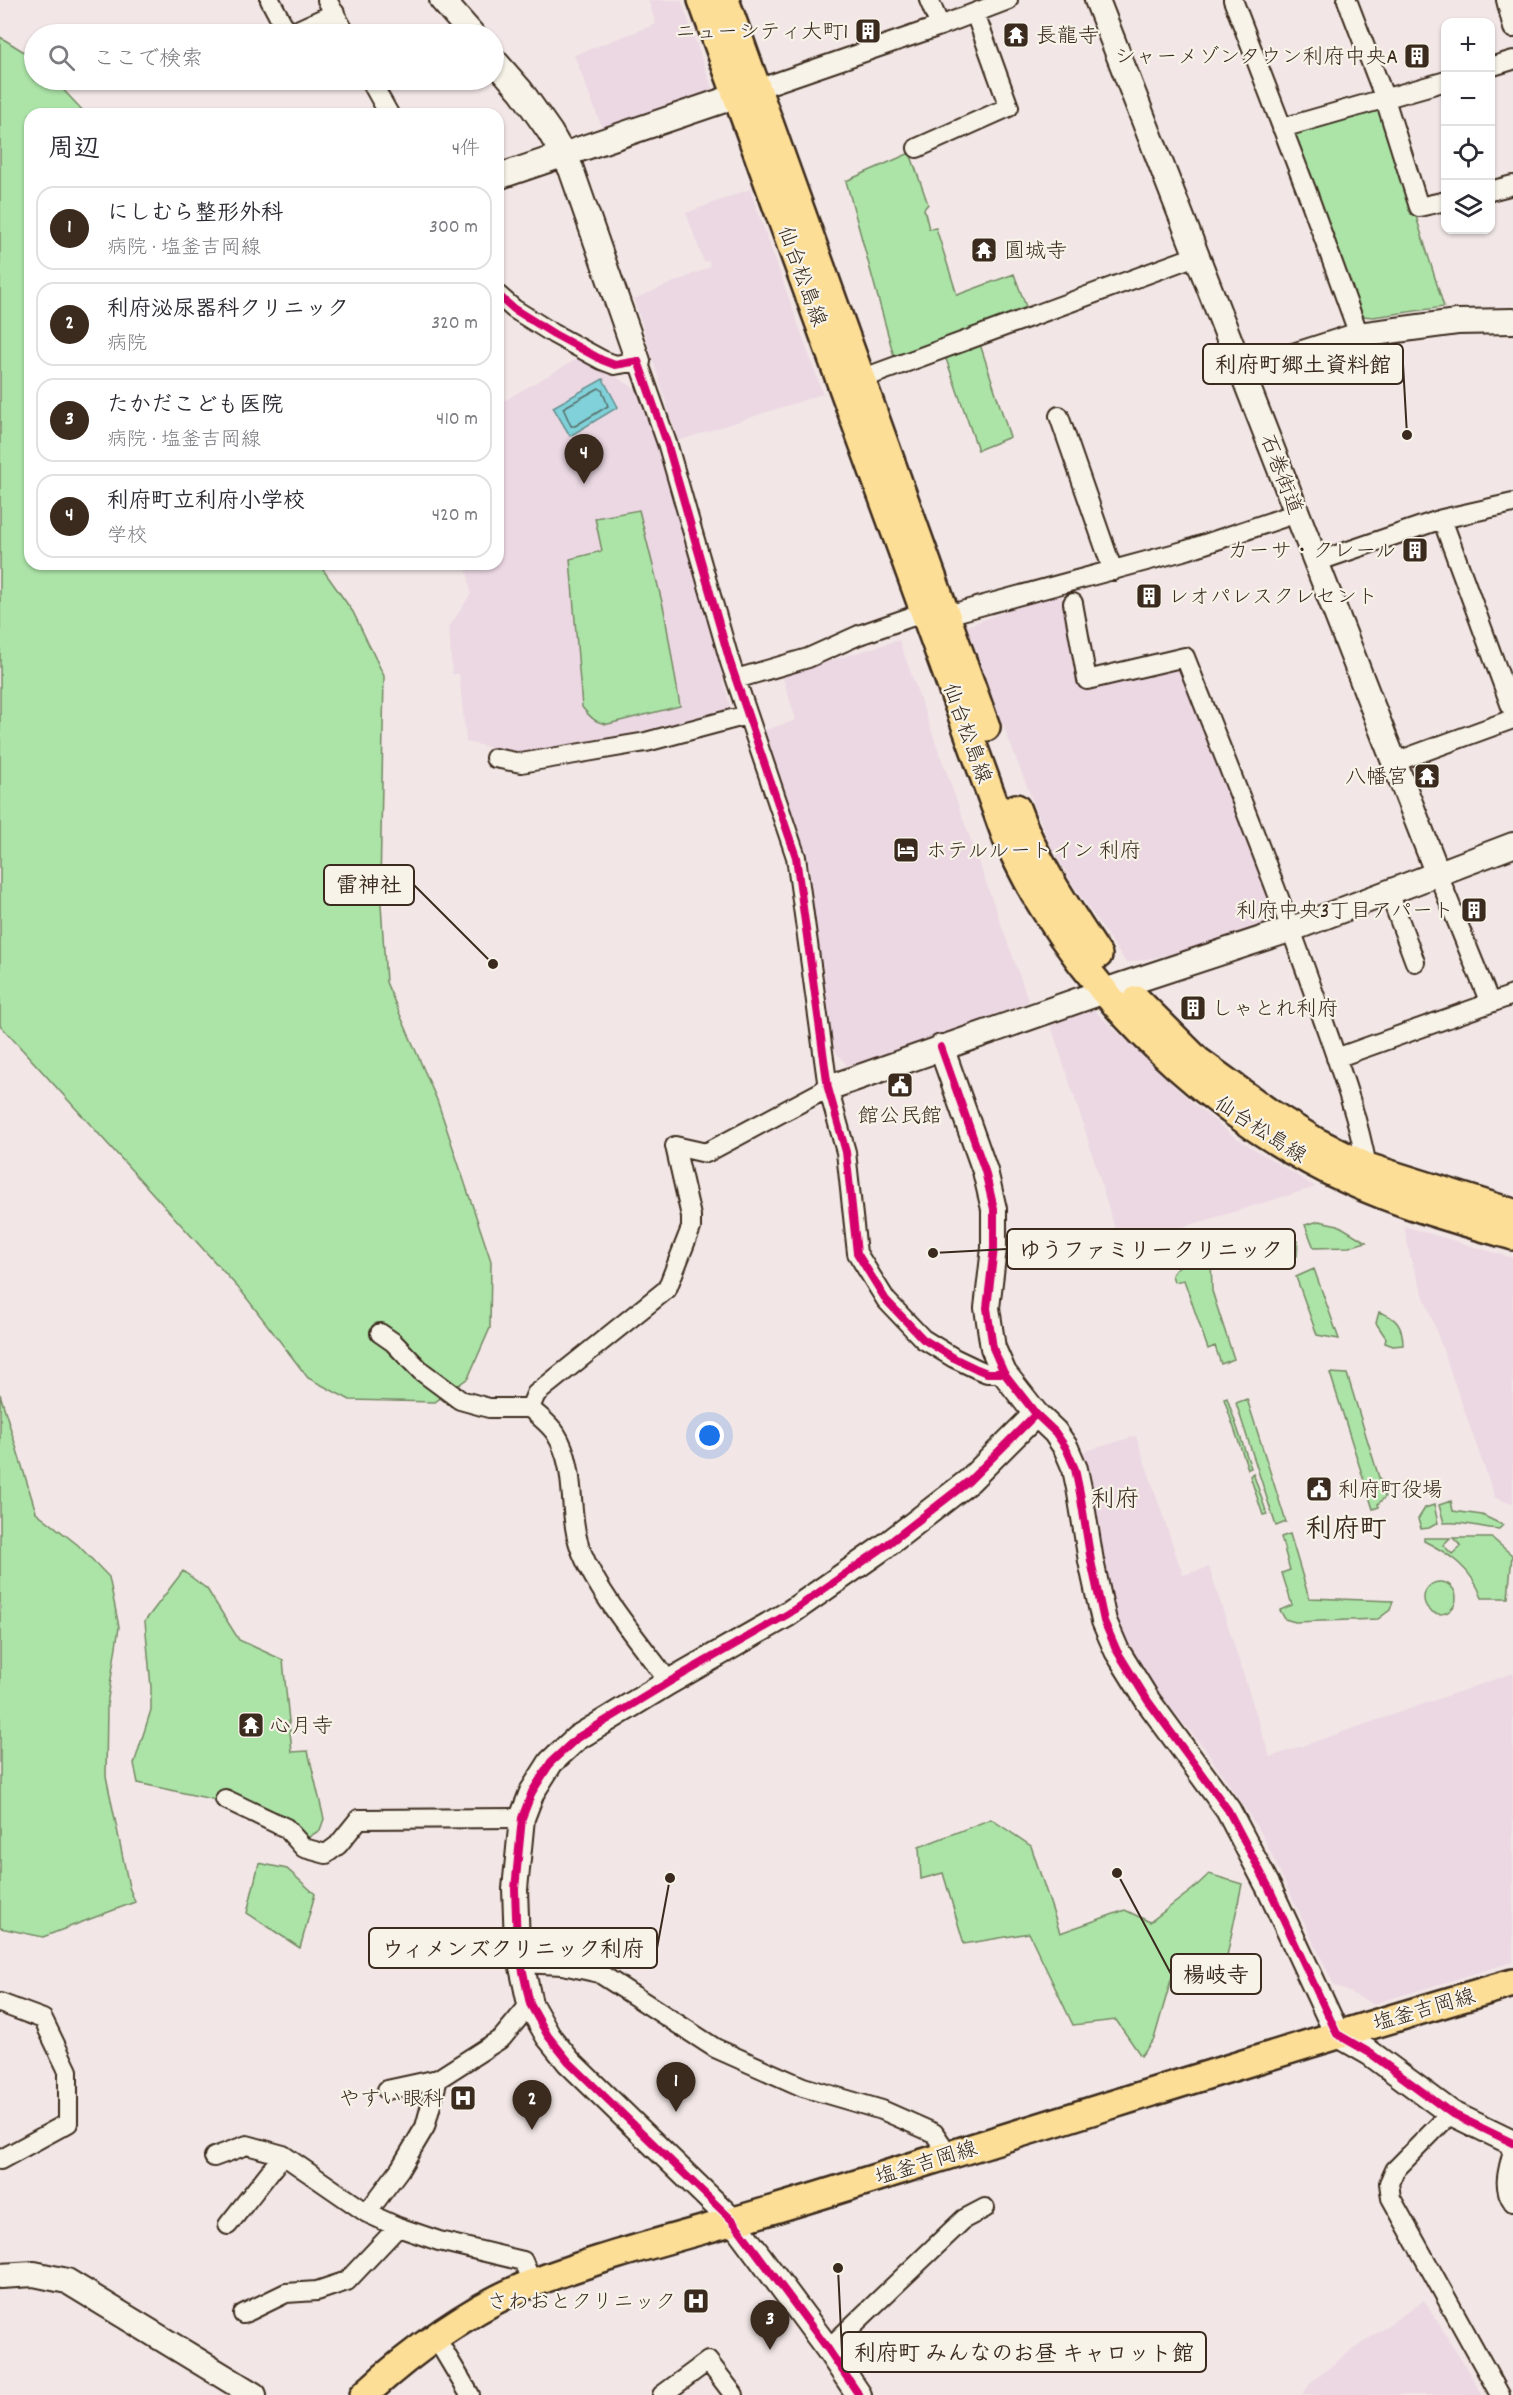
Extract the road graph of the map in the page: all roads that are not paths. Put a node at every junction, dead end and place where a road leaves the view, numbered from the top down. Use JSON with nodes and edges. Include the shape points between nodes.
{"nodes":[{"id":1,"x":270,"y":0,"type":"edge"},
{"id":2,"x":442,"y":0,"type":"edge"},
{"id":3,"x":702,"y":0,"type":"edge"},
{"id":4,"x":725,"y":0,"type":"edge"},
{"id":5,"x":929,"y":0,"type":"edge"},
{"id":6,"x":1008,"y":0,"type":"edge"},
{"id":7,"x":1097,"y":0,"type":"edge"},
{"id":8,"x":1233,"y":0,"type":"edge"},
{"id":9,"x":1347,"y":0,"type":"edge"},
{"id":10,"x":1506,"y":0,"type":"edge"},
{"id":11,"x":331,"y":7,"type":"edge"},
{"id":12,"x":975,"y":13,"type":"junction"},
{"id":13,"x":283,"y":24,"type":"edge"},
{"id":14,"x":305,"y":24,"type":"edge"},
{"id":15,"x":340,"y":24,"type":"edge"},
{"id":16,"x":463,"y":24,"type":"edge"},
{"id":17,"x":940,"y":26,"type":"junction"},
{"id":18,"x":1513,"y":28,"type":"edge"},
{"id":19,"x":1513,"y":60,"type":"edge"},
{"id":20,"x":1495,"y":66,"type":"edge"},
{"id":21,"x":504,"y":71,"type":"edge"},
{"id":22,"x":1441,"y":82,"type":"edge"},
{"id":23,"x":376,"y":90,"type":"edge"},
{"id":24,"x":747,"y":92,"type":"junction"},
{"id":25,"x":1384,"y":99,"type":"junction"},
{"id":26,"x":386,"y":108,"type":"edge"},
{"id":27,"x":1281,"y":128,"type":"junction"},
{"id":28,"x":917,"y":148,"type":"dead end"},
{"id":29,"x":564,"y":154,"type":"junction"},
{"id":30,"x":504,"y":175,"type":"edge"},
{"id":31,"x":1513,"y":185,"type":"edge"},
{"id":32,"x":1495,"y":189,"type":"edge"},
{"id":33,"x":1441,"y":202,"type":"edge"},
{"id":34,"x":1196,"y":256,"type":"junction"},
{"id":35,"x":504,"y":300,"type":"edge"},
{"id":36,"x":1513,"y":321,"type":"edge"},
{"id":37,"x":1359,"y":335,"type":"junction"},
{"id":38,"x":638,"y":361,"type":"junction"},
{"id":39,"x":1243,"y":372,"type":"junction"},
{"id":40,"x":861,"y":379,"type":"junction"},
{"id":41,"x":1059,"y":416,"type":"dead end"},
{"id":42,"x":1513,"y":503,"type":"edge"},
{"id":43,"x":1297,"y":513,"type":"junction"},
{"id":44,"x":1442,"y":519,"type":"junction"},
{"id":45,"x":1316,"y":562,"type":"junction"},
{"id":46,"x":1113,"y":571,"type":"junction"},
{"id":47,"x":1073,"y":603,"type":"dead end"},
{"id":48,"x":936,"y":614,"type":"junction"},
{"id":49,"x":736,"y":679,"type":"junction"},
{"id":50,"x":1513,"y":712,"type":"edge"},
{"id":51,"x":747,"y":715,"type":"junction"},
{"id":52,"x":1513,"y":719,"type":"edge"},
{"id":53,"x":495,"y":758,"type":"dead end"},
{"id":54,"x":1395,"y":762,"type":"junction"},
{"id":55,"x":1513,"y":845,"type":"edge"},
{"id":56,"x":1437,"y":872,"type":"junction"},
{"id":57,"x":1389,"y":892,"type":"junction"},
{"id":58,"x":1292,"y":929,"type":"junction"},
{"id":59,"x":1415,"y":962,"type":"dead end"},
{"id":60,"x":1114,"y":988,"type":"junction"},
{"id":61,"x":1513,"y":995,"type":"edge"},
{"id":62,"x":1490,"y":1003,"type":"junction"},
{"id":63,"x":941,"y":1047,"type":"junction"},
{"id":64,"x":1336,"y":1058,"type":"junction"},
{"id":65,"x":828,"y":1088,"type":"junction"},
{"id":66,"x":1367,"y":1167,"type":"junction"},
{"id":67,"x":1513,"y":1213,"type":"edge"},
{"id":68,"x":1513,"y":1236,"type":"edge"},
{"id":69,"x":380,"y":1333,"type":"dead end"},
{"id":70,"x":1004,"y":1373,"type":"junction"},
{"id":71,"x":530,"y":1408,"type":"junction"},
{"id":72,"x":1036,"y":1414,"type":"junction"},
{"id":73,"x":669,"y":1682,"type":"junction"},
{"id":74,"x":225,"y":1799,"type":"dead end"},
{"id":75,"x":522,"y":1818,"type":"junction"},
{"id":76,"x":520,"y":1963,"type":"junction"},
{"id":77,"x":1513,"y":1983,"type":"edge"},
{"id":78,"x":0,"y":2003,"type":"edge"},
{"id":79,"x":530,"y":2004,"type":"junction"},
{"id":80,"x":1337,"y":2034,"type":"junction"},
{"id":81,"x":438,"y":2079,"type":"junction"},
{"id":82,"x":387,"y":2090,"type":"dead end"},
{"id":83,"x":1451,"y":2113,"type":"junction"},
{"id":84,"x":1513,"y":2143,"type":"edge"},
{"id":85,"x":1513,"y":2150,"type":"edge"},
{"id":86,"x":283,"y":2155,"type":"junction"},
{"id":87,"x":948,"y":2155,"type":"junction"},
{"id":88,"x":214,"y":2157,"type":"dead end"},
{"id":89,"x":0,"y":2160,"type":"edge"},
{"id":90,"x":1513,"y":2202,"type":"edge"},
{"id":91,"x":986,"y":2208,"type":"dead end"},
{"id":92,"x":367,"y":2213,"type":"junction"},
{"id":93,"x":734,"y":2221,"type":"junction"},
{"id":94,"x":228,"y":2225,"type":"dead end"},
{"id":95,"x":398,"y":2227,"type":"junction"},
{"id":96,"x":0,"y":2276,"type":"edge"},
{"id":97,"x":532,"y":2283,"type":"junction"},
{"id":98,"x":243,"y":2314,"type":"dead end"},
{"id":99,"x":436,"y":2338,"type":"junction"},
{"id":100,"x":828,"y":2349,"type":"junction"},
{"id":101,"x":853,"y":2393,"type":"edge"},
{"id":102,"x":254,"y":2395,"type":"edge"},
{"id":103,"x":364,"y":2395,"type":"edge"},
{"id":104,"x":471,"y":2395,"type":"edge"},
{"id":105,"x":662,"y":2395,"type":"edge"},
{"id":106,"x":734,"y":2395,"type":"edge"},
{"id":107,"x":1500,"y":2395,"type":"edge"}],
"edges":[{"from":1,"to":13,"type":"street"},
{"from":2,"to":16,"type":"street"},
{"from":3,"to":24,"type":"main road","name":"仙台松島線"},
{"from":4,"to":24,"type":"main road","name":"仙台松島線"},
{"from":5,"to":17,"type":"street"},
{"from":6,"to":12,"type":"street"},
{"from":7,"to":34,"type":"street","name":"石巻街道"},
{"from":8,"to":27,"type":"street"},
{"from":9,"to":25,"type":"street"},
{"from":10,"to":18,"type":"street"},
{"from":11,"to":14,"type":"street"},
{"from":11,"to":15,"type":"street"},
{"from":12,"to":17,"type":"street"},
{"from":12,"to":28,"type":"street","via":[[1009,107]]},
{"from":17,"to":24,"type":"street"},
{"from":19,"to":20,"type":"street"},
{"from":21,"to":29,"type":"street"},
{"from":22,"to":25,"type":"street"},
{"from":23,"to":26,"type":"street"},
{"from":24,"to":29,"type":"street"},
{"from":24,"to":40,"type":"main road","name":"仙台松島線"},
{"from":24,"to":48,"type":"main road","name":"仙台松島線"},
{"from":25,"to":27,"type":"street"},
{"from":25,"to":33,"type":"street","via":[[1419,207]]},
{"from":27,"to":37,"type":"street"},
{"from":29,"to":30,"type":"street"},
{"from":29,"to":38,"type":"street"},
{"from":31,"to":32,"type":"street"},
{"from":34,"to":39,"type":"street","name":"石巻街道"},
{"from":34,"to":40,"type":"street"},
{"from":35,"to":38,"type":"street","via":[[602,360],[615,365]]},
{"from":36,"to":37,"type":"street","via":[[1457,322]]},
{"from":37,"to":39,"type":"street"},
{"from":38,"to":49,"type":"street","via":[[668,446]]},
{"from":39,"to":43,"type":"street","name":"石巻街道"},
{"from":40,"to":48,"type":"main road","name":"仙台松島線"},
{"from":41,"to":46,"type":"street"},
{"from":42,"to":44,"type":"street"},
{"from":43,"to":45,"type":"street","name":"石巻街道"},
{"from":43,"to":46,"type":"street"},
{"from":44,"to":45,"type":"street"},
{"from":44,"to":50,"type":"street"},
{"from":45,"to":54,"type":"street","name":"石巻街道"},
{"from":46,"to":48,"type":"street"},
{"from":47,"to":58,"type":"street","via":[[1087,681],[1185,657]]},
{"from":48,"to":49,"type":"street","via":[[860,635],[808,658]]},
{"from":48,"to":60,"type":"main road","name":"仙台松島線","via":[[1025,834]]},
{"from":49,"to":51,"type":"street"},
{"from":51,"to":53,"type":"street","via":[[646,741],[569,755],[521,763]]},
{"from":51,"to":65,"type":"street","via":[[796,857]]},
{"from":52,"to":54,"type":"street"},
{"from":54,"to":56,"type":"street","name":"石巻街道"},
{"from":55,"to":56,"type":"street"},
{"from":56,"to":57,"type":"street"},
{"from":56,"to":62,"type":"street"},
{"from":57,"to":58,"type":"street"},
{"from":57,"to":59,"type":"street"},
{"from":58,"to":60,"type":"street"},
{"from":58,"to":64,"type":"street"},
{"from":60,"to":63,"type":"street"},
{"from":60,"to":66,"type":"main road","name":"仙台松島線","via":[[1226,1083],[1316,1142]]},
{"from":60,"to":68,"type":"main road","name":"仙台松島線","via":[[1160,1050],[1214,1100],[1261,1132],[1351,1182],[1407,1204]]},
{"from":61,"to":62,"type":"street"},
{"from":62,"to":64,"type":"street"},
{"from":63,"to":65,"type":"street"},
{"from":63,"to":70,"type":"street","via":[[985,1171],[994,1209],[987,1308],[993,1348]]},
{"from":64,"to":66,"type":"street"},
{"from":65,"to":70,"type":"street","via":[[846,1152],[857,1253],[871,1278],[923,1339],[976,1369]]},
{"from":65,"to":71,"type":"street","via":[[706,1153],[675,1146],[691,1228],[667,1289],[536,1394]]},
{"from":66,"to":67,"type":"main road","name":"仙台松島線"},
{"from":69,"to":71,"type":"street","via":[[460,1400],[489,1408]]},
{"from":70,"to":72,"type":"street"},
{"from":71,"to":73,"type":"street","via":[[555,1432],[564,1449],[570,1467],[580,1551],[591,1575]]},
{"from":72,"to":73,"type":"street","via":[[969,1481],[884,1547],[788,1614]]},
{"from":72,"to":80,"type":"street","via":[[1061,1440],[1075,1469],[1104,1621],[1117,1651],[1148,1701],[1228,1810]]},
{"from":73,"to":75,"type":"street","via":[[577,1738],[551,1761]]},
{"from":74,"to":75,"type":"street","via":[[286,1828],[304,1848],[326,1854],[359,1819]]},
{"from":75,"to":76,"type":"street","via":[[515,1889]]},
{"from":76,"to":79,"type":"street"},
{"from":76,"to":87,"type":"street","via":[[563,1965],[599,1974],[726,2053],[803,2087],[882,2110],[934,2133]]},
{"from":77,"to":80,"type":"main road","name":"塩釜吉岡線"},
{"from":78,"to":89,"type":"street","via":[[43,2019],[68,2071],[68,2123]]},
{"from":79,"to":81,"type":"street","via":[[502,2038]]},
{"from":79,"to":93,"type":"street","via":[[568,2062]]},
{"from":80,"to":83,"type":"street","via":[[1370,2053]]},
{"from":80,"to":87,"type":"main road","name":"塩釜吉岡線"},
{"from":81,"to":82,"type":"street"},
{"from":81,"to":92,"type":"street","via":[[425,2127]]},
{"from":83,"to":84,"type":"street"},
{"from":83,"to":107,"type":"street","via":[[1395,2170],[1389,2183],[1391,2198]]},
{"from":85,"to":90,"type":"street","via":[[1506,2179],[1507,2194]]},
{"from":86,"to":88,"type":"street","via":[[247,2145]]},
{"from":86,"to":92,"type":"street"},
{"from":86,"to":94,"type":"street"},
{"from":87,"to":93,"type":"main road","name":"塩釜吉岡線"},
{"from":91,"to":100,"type":"street","via":[[964,2219]]},
{"from":92,"to":95,"type":"street"},
{"from":93,"to":97,"type":"main road","name":"塩釜吉岡線"},
{"from":93,"to":100,"type":"street"},
{"from":95,"to":97,"type":"street","via":[[523,2261]]},
{"from":95,"to":98,"type":"street","via":[[347,2281],[317,2291],[286,2293]]},
{"from":96,"to":102,"type":"street","via":[[34,2274],[68,2281]]},
{"from":97,"to":99,"type":"main road","name":"塩釜吉岡線","via":[[482,2308]]},
{"from":99,"to":103,"type":"main road","name":"塩釜吉岡線"},
{"from":99,"to":104,"type":"street"},
{"from":100,"to":101,"type":"street"},
{"from":105,"to":106,"type":"street","via":[[708,2361]]}]}
